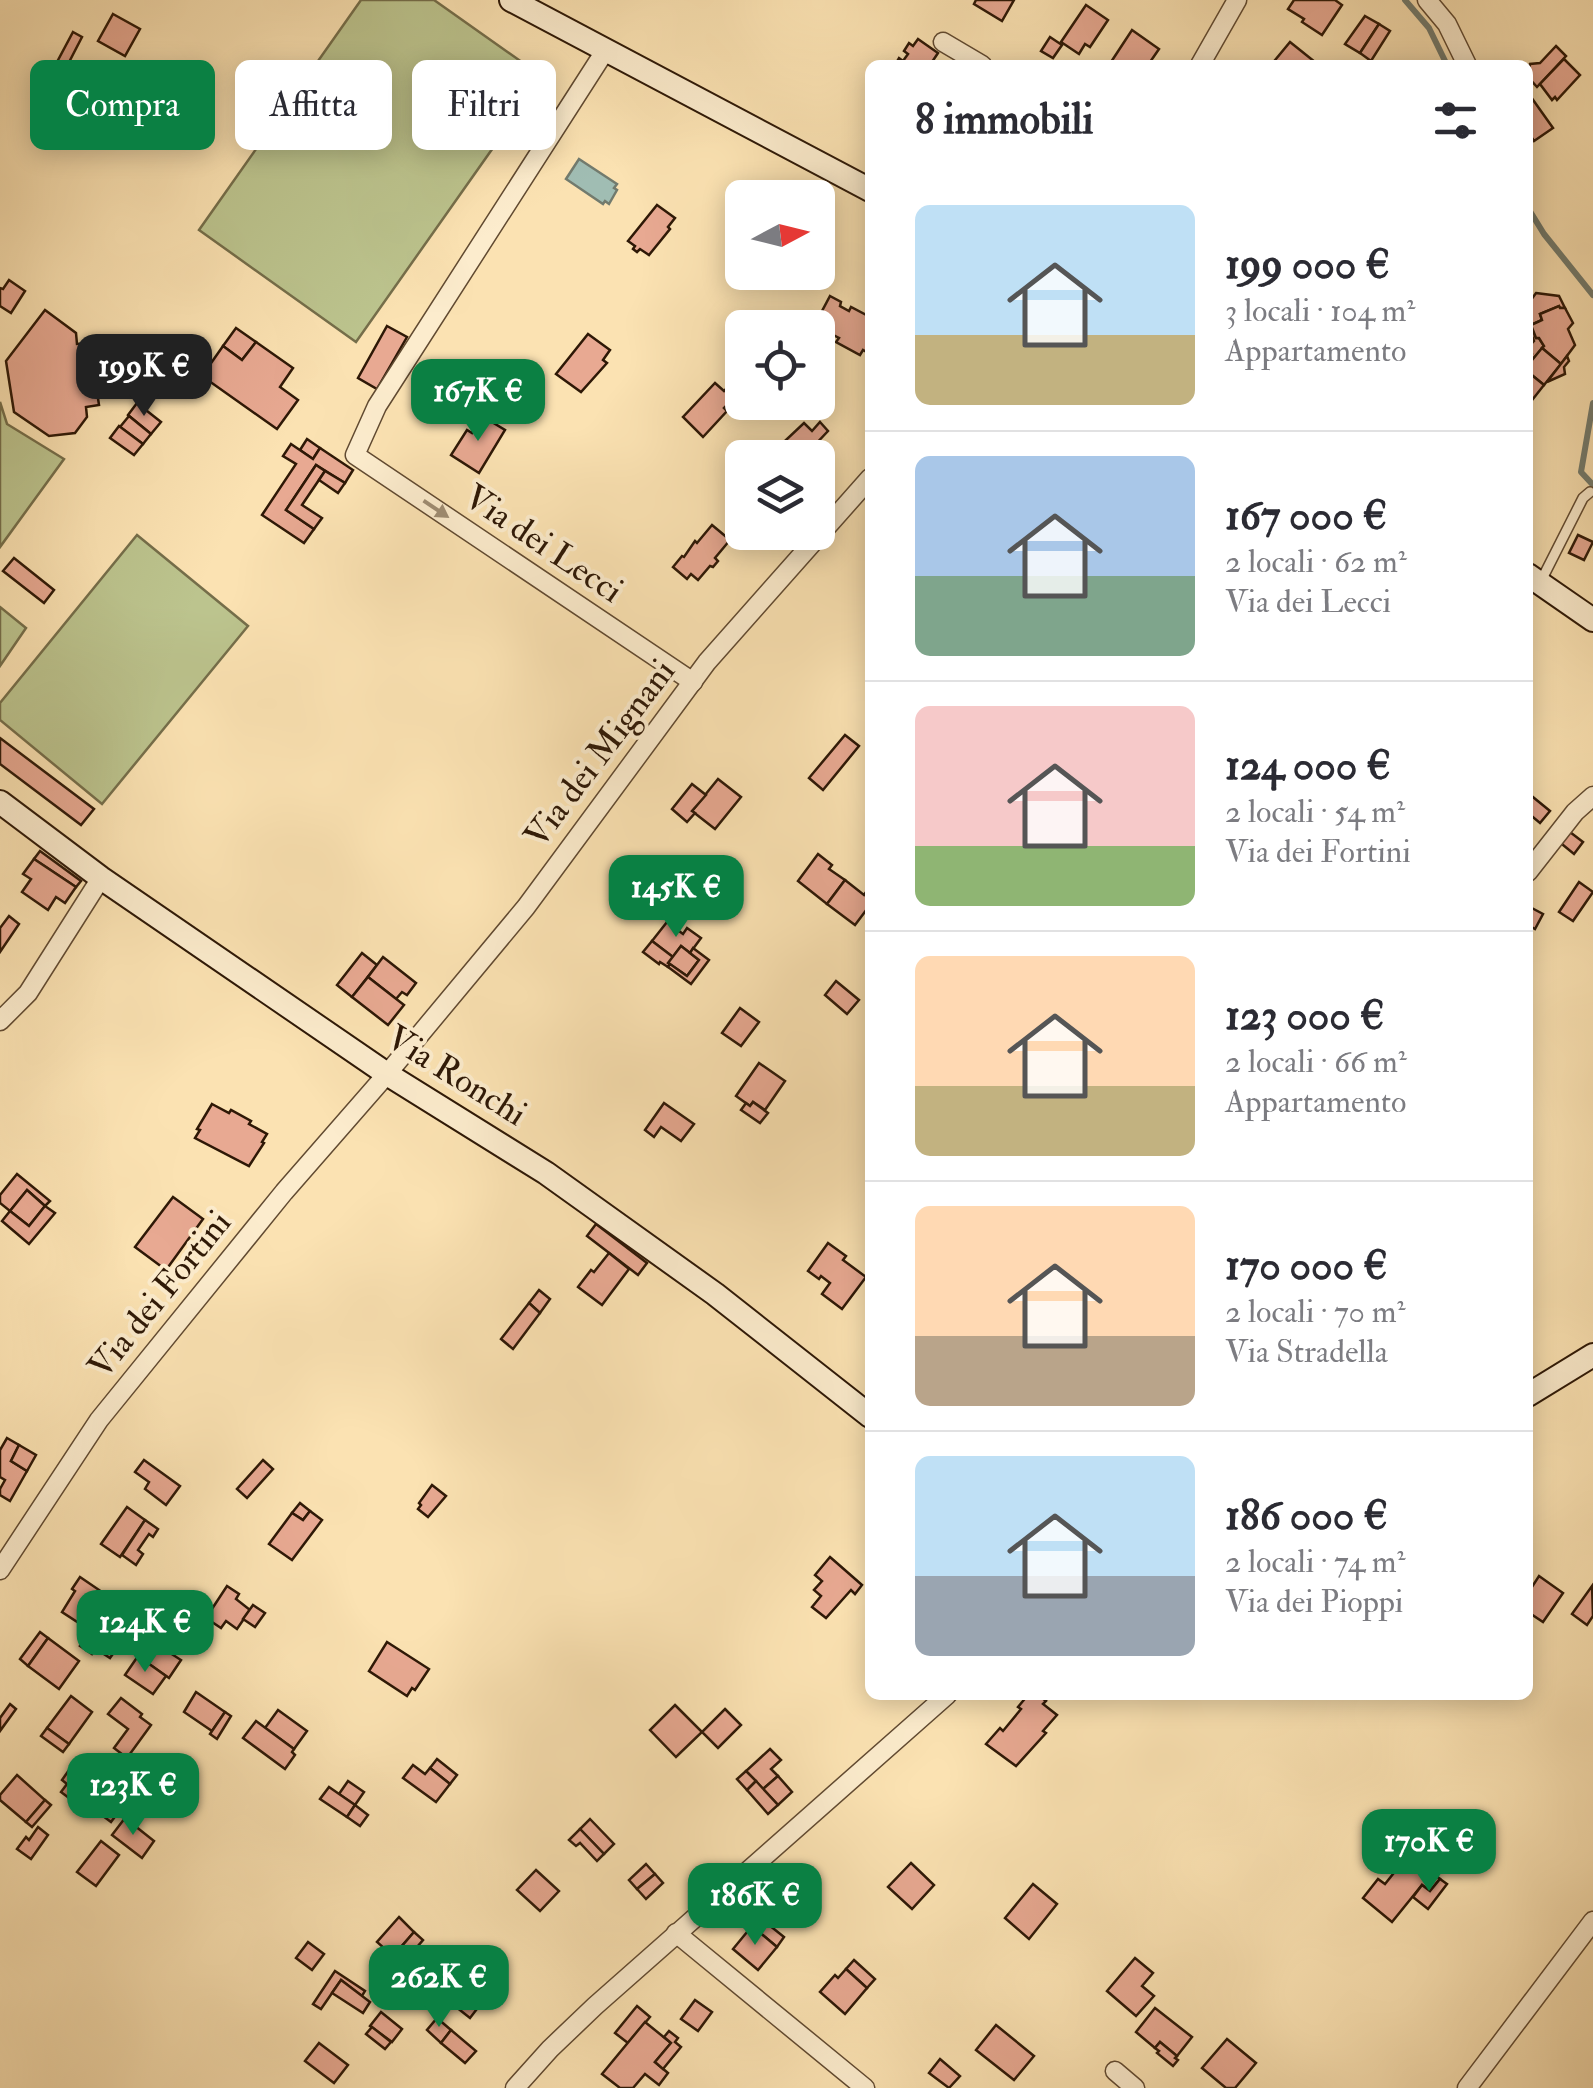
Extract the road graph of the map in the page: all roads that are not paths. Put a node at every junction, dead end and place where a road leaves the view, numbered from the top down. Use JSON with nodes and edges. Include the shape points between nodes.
{"nodes":[{"id":1,"x":511,"y":0,"type":"edge"},
{"id":2,"x":1237,"y":0,"type":"edge"},
{"id":3,"x":1427,"y":0,"type":"edge"},
{"id":4,"x":943,"y":42,"type":"dead end"},
{"id":5,"x":604,"y":51,"type":"junction"},
{"id":6,"x":974,"y":60,"type":"edge"},
{"id":7,"x":1203,"y":60,"type":"edge"},
{"id":8,"x":1465,"y":60,"type":"edge"},
{"id":9,"x":865,"y":187,"type":"edge"},
{"id":10,"x":865,"y":484,"type":"edge"},
{"id":11,"x":1590,"y":492,"type":"dead end"},
{"id":12,"x":1534,"y":579,"type":"edge"},
{"id":13,"x":1593,"y":620,"type":"edge"},
{"id":14,"x":693,"y":682,"type":"junction"},
{"id":15,"x":1593,"y":796,"type":"edge"},
{"id":16,"x":0,"y":802,"type":"edge"},
{"id":17,"x":1533,"y":865,"type":"edge"},
{"id":18,"x":100,"y":878,"type":"junction"},
{"id":19,"x":0,"y":1020,"type":"edge"},
{"id":20,"x":387,"y":1074,"type":"junction"},
{"id":21,"x":1593,"y":1355,"type":"edge"},
{"id":22,"x":1533,"y":1392,"type":"edge"},
{"id":23,"x":865,"y":1412,"type":"edge"},
{"id":24,"x":0,"y":1570,"type":"edge"},
{"id":25,"x":941,"y":1700,"type":"edge"},
{"id":26,"x":1593,"y":1921,"type":"edge"},
{"id":27,"x":676,"y":1933,"type":"junction"},
{"id":28,"x":1115,"y":2071,"type":"dead end"},
{"id":29,"x":843,"y":2081,"type":"edge"},
{"id":30,"x":1476,"y":2085,"type":"edge"},
{"id":31,"x":515,"y":2088,"type":"edge"},
{"id":32,"x":865,"y":2088,"type":"edge"},
{"id":33,"x":1135,"y":2088,"type":"edge"}],
"edges":[{"from":1,"to":5,"type":"street"},
{"from":2,"to":7,"type":"street"},
{"from":3,"to":8,"type":"street"},
{"from":4,"to":6,"type":"street"},
{"from":5,"to":9,"type":"street"},
{"from":5,"to":14,"type":"street","name":"Via dei Lecci","one_way":true,"via":[[377,406],[355,455]]},
{"from":10,"to":14,"type":"street","name":"Via dei Mignani"},
{"from":11,"to":12,"type":"lane"},
{"from":12,"to":13,"type":"street"},
{"from":14,"to":20,"type":"street","name":"Via dei Mignani","via":[[526,906]]},
{"from":15,"to":17,"type":"street"},
{"from":16,"to":18,"type":"street","name":"Via Ronchi"},
{"from":18,"to":19,"type":"street","via":[[28,993]]},
{"from":18,"to":20,"type":"street","name":"Via Ronchi"},
{"from":20,"to":23,"type":"street","name":"Via Ronchi","via":[[546,1173]]},
{"from":20,"to":24,"type":"street","name":"Via dei Fortini","via":[[99,1420]]},
{"from":21,"to":22,"type":"street"},
{"from":25,"to":27,"type":"street"},
{"from":26,"to":30,"type":"street"},
{"from":27,"to":29,"type":"street"},
{"from":27,"to":31,"type":"street"},
{"from":28,"to":33,"type":"street"},
{"from":29,"to":32,"type":"street"}]}
